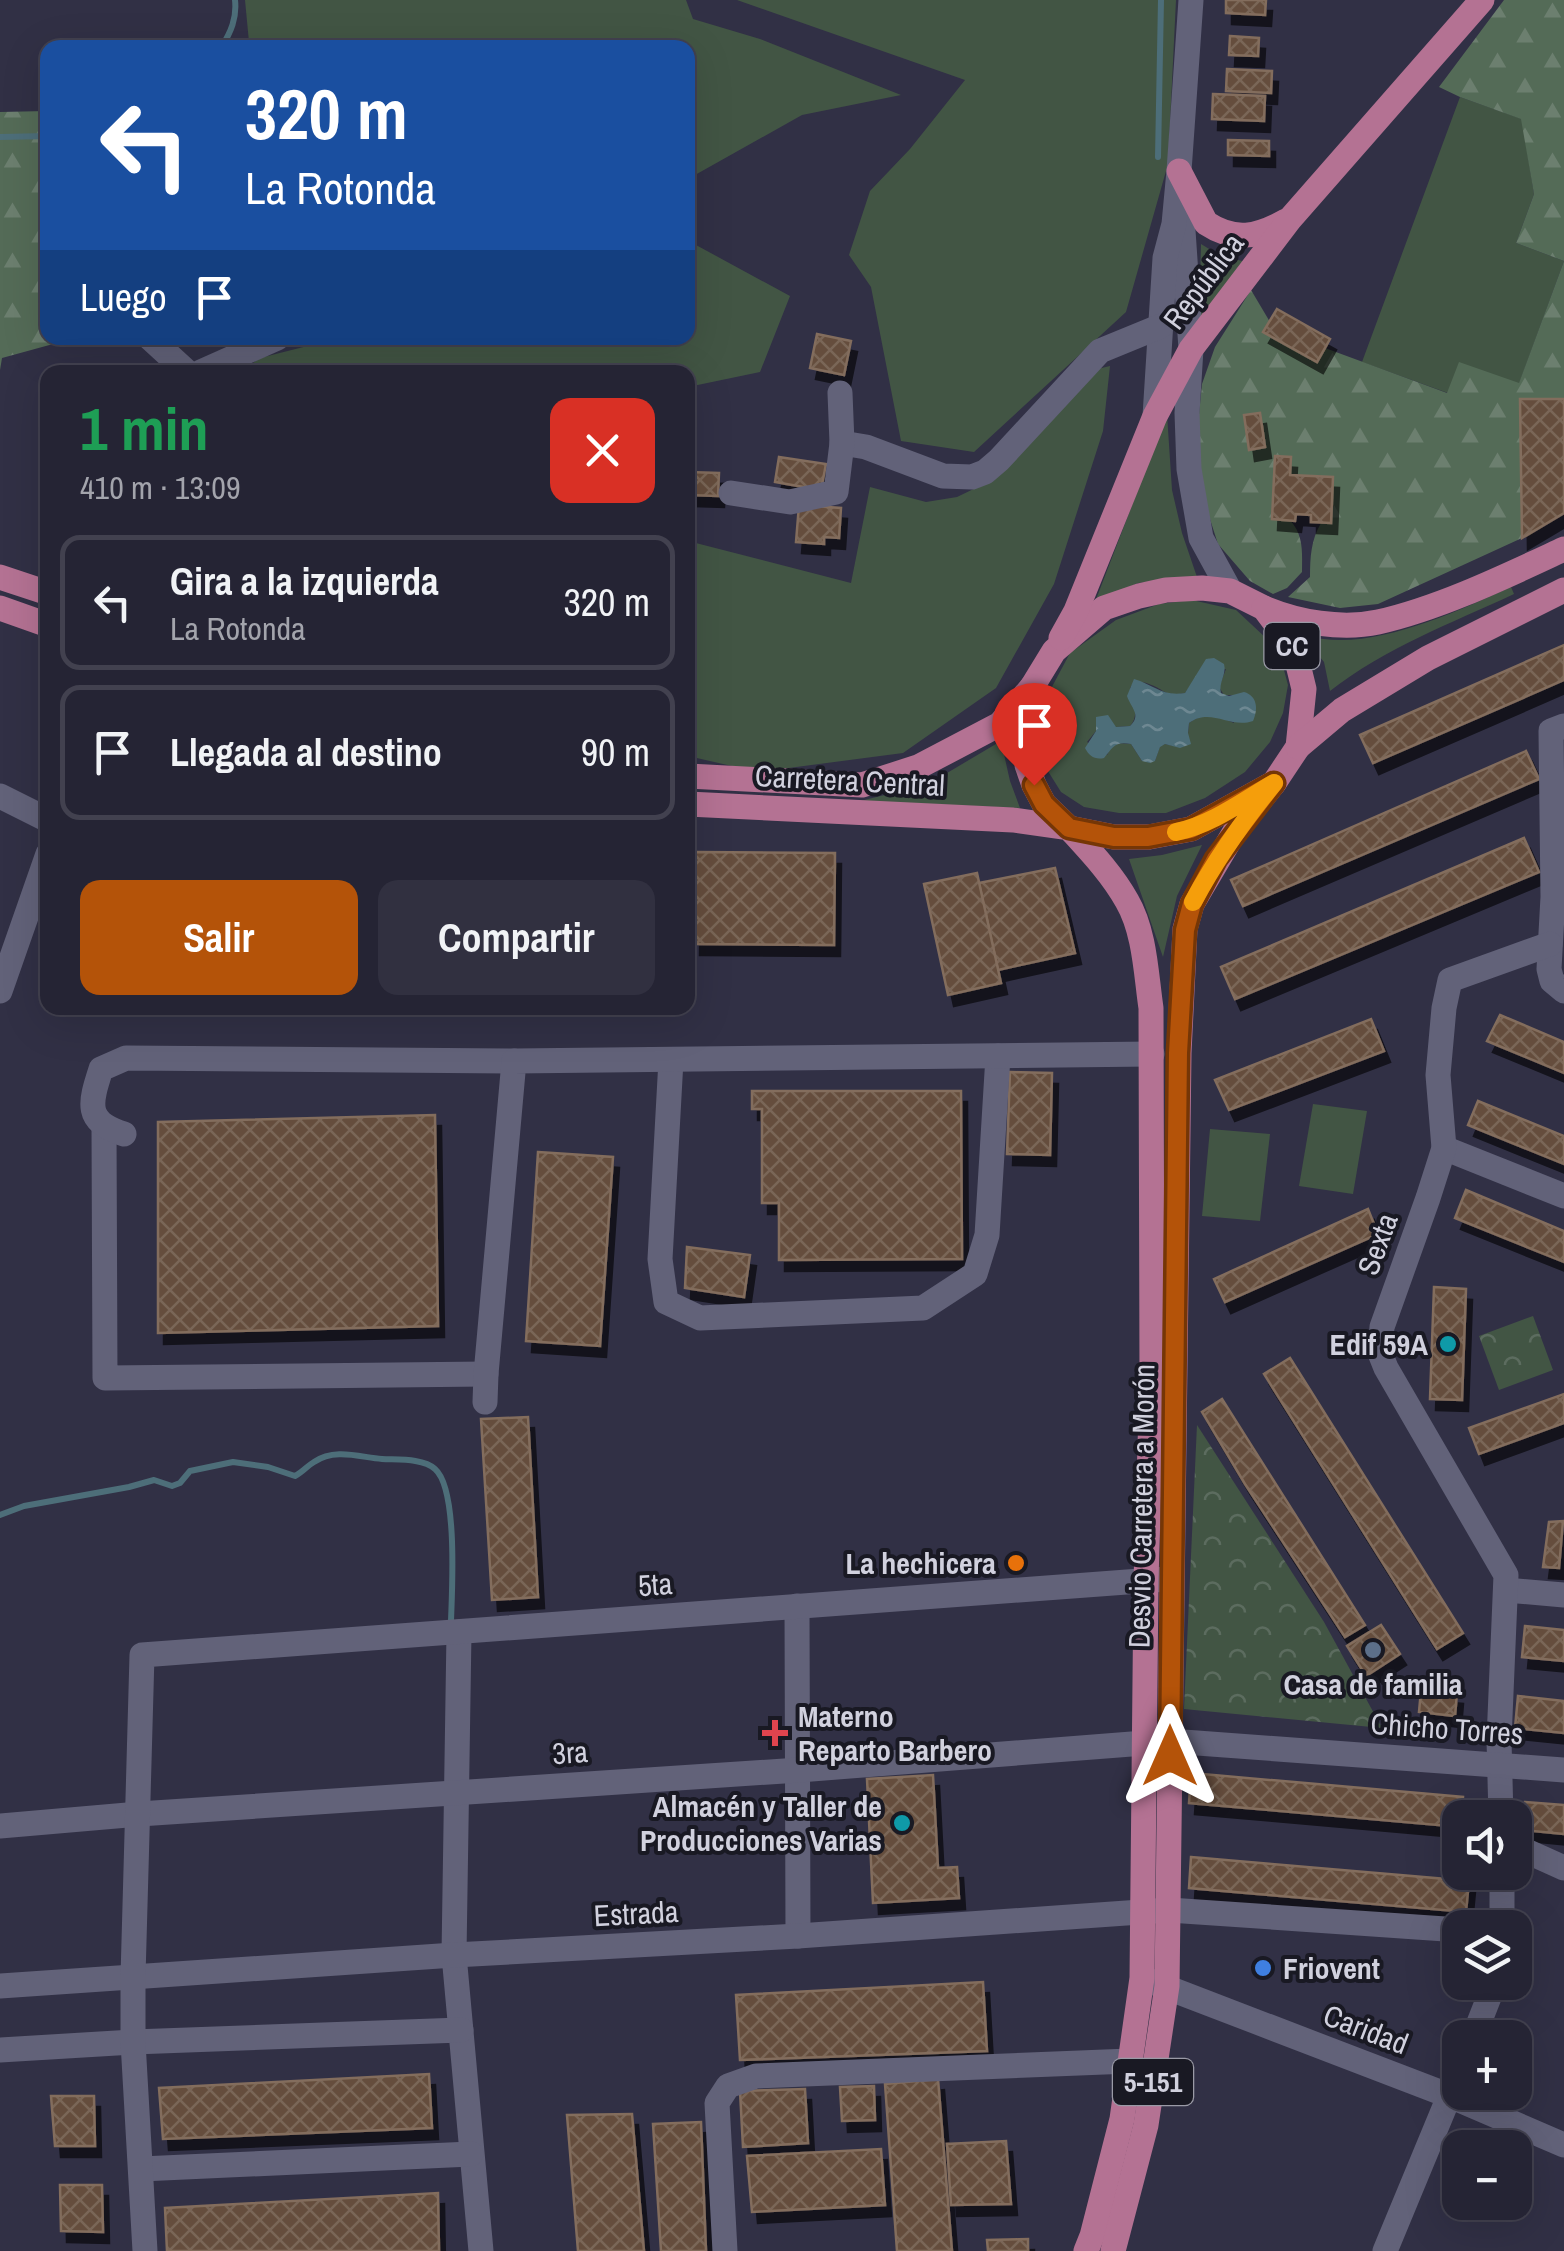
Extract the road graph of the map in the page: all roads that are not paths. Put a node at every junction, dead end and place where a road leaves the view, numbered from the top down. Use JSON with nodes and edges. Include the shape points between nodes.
{"nodes":[{"id":1,"x":1191,"y":0,"type":"edge"},
{"id":2,"x":1482,"y":0,"type":"edge"},
{"id":3,"x":1180,"y":171,"type":"junction"},
{"id":4,"x":1290,"y":218,"type":"junction"},
{"id":5,"x":1161,"y":326,"type":"junction"},
{"id":6,"x":158,"y":345,"type":"edge"},
{"id":7,"x":261,"y":345,"type":"edge"},
{"id":8,"x":1191,"y":349,"type":"junction"},
{"id":9,"x":179,"y":365,"type":"edge"},
{"id":10,"x":217,"y":365,"type":"edge"},
{"id":11,"x":840,"y":393,"type":"dead end"},
{"id":12,"x":1156,"y":416,"type":"junction"},
{"id":13,"x":842,"y":442,"type":"junction"},
{"id":14,"x":731,"y":493,"type":"dead end"},
{"id":15,"x":1564,"y":549,"type":"edge"},
{"id":16,"x":0,"y":576,"type":"edge"},
{"id":17,"x":1564,"y":590,"type":"edge"},
{"id":18,"x":40,"y":591,"type":"edge"},
{"id":19,"x":1230,"y":591,"type":"junction"},
{"id":20,"x":0,"y":608,"type":"edge"},
{"id":21,"x":1264,"y":608,"type":"junction"},
{"id":22,"x":40,"y":622,"type":"edge"},
{"id":23,"x":1054,"y":650,"type":"junction"},
{"id":24,"x":1032,"y":687,"type":"junction"},
{"id":25,"x":1558,"y":729,"type":"edge"},
{"id":26,"x":1298,"y":747,"type":"junction"},
{"id":27,"x":695,"y":776,"type":"edge"},
{"id":28,"x":1274,"y":783,"type":"junction"},
{"id":29,"x":0,"y":796,"type":"edge"},
{"id":30,"x":695,"y":804,"type":"edge"},
{"id":31,"x":40,"y":816,"type":"edge"},
{"id":32,"x":1558,"y":817,"type":"edge"},
{"id":33,"x":1069,"y":828,"type":"junction"},
{"id":34,"x":40,"y":877,"type":"edge"},
{"id":35,"x":1550,"y":944,"type":"junction"},
{"id":36,"x":0,"y":991,"type":"edge"},
{"id":37,"x":1564,"y":992,"type":"edge"},
{"id":38,"x":1178,"y":1053,"type":"junction"},
{"id":39,"x":1152,"y":1054,"type":"junction"},
{"id":40,"x":998,"y":1056,"type":"junction"},
{"id":41,"x":671,"y":1060,"type":"junction"},
{"id":42,"x":514,"y":1061,"type":"junction"},
{"id":43,"x":1444,"y":1148,"type":"junction"},
{"id":44,"x":1564,"y":1196,"type":"edge"},
{"id":45,"x":486,"y":1374,"type":"junction"},
{"id":46,"x":485,"y":1402,"type":"dead end"},
{"id":47,"x":1159,"y":1580,"type":"junction"},
{"id":48,"x":1506,"y":1590,"type":"junction"},
{"id":49,"x":1564,"y":1595,"type":"edge"},
{"id":50,"x":798,"y":1606,"type":"junction"},
{"id":51,"x":459,"y":1632,"type":"junction"},
{"id":52,"x":1158,"y":1742,"type":"junction"},
{"id":53,"x":1500,"y":1765,"type":"junction"},
{"id":54,"x":799,"y":1770,"type":"junction"},
{"id":55,"x":1564,"y":1770,"type":"edge"},
{"id":56,"x":458,"y":1792,"type":"junction"},
{"id":57,"x":1500,"y":1800,"type":"edge"},
{"id":58,"x":139,"y":1814,"type":"junction"},
{"id":59,"x":0,"y":1826,"type":"edge"},
{"id":60,"x":1532,"y":1854,"type":"edge"},
{"id":61,"x":1564,"y":1868,"type":"edge"},
{"id":62,"x":1169,"y":1910,"type":"junction"},
{"id":63,"x":1143,"y":1913,"type":"junction"},
{"id":64,"x":1442,"y":1929,"type":"edge"},
{"id":65,"x":798,"y":1936,"type":"junction"},
{"id":66,"x":454,"y":1955,"type":"junction"},
{"id":67,"x":133,"y":1977,"type":"junction"},
{"id":68,"x":1142,"y":1978,"type":"junction"},
{"id":69,"x":0,"y":1986,"type":"edge"},
{"id":70,"x":1167,"y":1986,"type":"junction"},
{"id":71,"x":461,"y":2030,"type":"junction"},
{"id":72,"x":134,"y":2042,"type":"junction"},
{"id":73,"x":0,"y":2050,"type":"edge"},
{"id":74,"x":1130,"y":2062,"type":"junction"},
{"id":75,"x":1442,"y":2093,"type":"edge"},
{"id":76,"x":1444,"y":2110,"type":"edge"},
{"id":77,"x":1483,"y":2110,"type":"edge"},
{"id":78,"x":1564,"y":2145,"type":"edge"},
{"id":79,"x":471,"y":2154,"type":"junction"},
{"id":80,"x":140,"y":2169,"type":"junction"},
{"id":81,"x":1107,"y":2247,"type":"edge"},
{"id":82,"x":145,"y":2251,"type":"edge"},
{"id":83,"x":480,"y":2251,"type":"edge"},
{"id":84,"x":726,"y":2251,"type":"edge"},
{"id":85,"x":1385,"y":2251,"type":"edge"}],
"edges":[{"from":1,"to":3,"type":"street"},
{"from":2,"to":4,"type":"main road","name":"República","number":"CC"},
{"from":3,"to":4,"type":"main road","via":[[1206,224],[1226,234],[1254,236]]},
{"from":3,"to":5,"type":"street"},
{"from":3,"to":8,"type":"street"},
{"from":4,"to":8,"type":"main road","name":"República","number":"CC"},
{"from":5,"to":12,"type":"street"},
{"from":5,"to":13,"type":"street","via":[[1100,351],[999,460],[972,477],[943,476]]},
{"from":6,"to":9,"type":"street"},
{"from":7,"to":10,"type":"street"},
{"from":8,"to":12,"type":"main road","name":"República","number":"CC"},
{"from":8,"to":19,"type":"street","via":[[1188,469],[1202,538]]},
{"from":11,"to":13,"type":"street"},
{"from":12,"to":23,"type":"main road","name":"República","number":"CC"},
{"from":13,"to":14,"type":"street","via":[[836,492],[790,502]]},
{"from":15,"to":21,"type":"main road","number":"CC","via":[[1375,622],[1335,624]]},
{"from":16,"to":18,"type":"main road"},
{"from":17,"to":26,"type":"main road","number":"CC","via":[[1428,658],[1342,710]]},
{"from":19,"to":21,"type":"main road","number":"CC"},
{"from":19,"to":23,"type":"main road","number":"CC","via":[[1139,596],[1104,608]]},
{"from":20,"to":22,"type":"main road"},
{"from":21,"to":26,"type":"main road","number":"CC","via":[[1294,648],[1304,688]]},
{"from":23,"to":24,"type":"main road","number":"CC"},
{"from":24,"to":27,"type":"main road","name":"Carretera Central","number":"CC","via":[[1000,724],[918,766],[862,785]]},
{"from":24,"to":33,"type":"main road","number":"CC","via":[[1028,765],[1044,804]]},
{"from":25,"to":32,"type":"street"},
{"from":26,"to":28,"type":"main road","number":"CC"},
{"from":28,"to":33,"type":"main road","number":"CC","via":[[1191,829],[1114,837]]},
{"from":28,"to":38,"type":"main road","name":"Desvio Carretera a Morón","number":"5-151","via":[[1234,832],[1192,904]]},
{"from":29,"to":31,"type":"street"},
{"from":30,"to":33,"type":"main road","name":"Carretera Central","number":"CC"},
{"from":32,"to":35,"type":"street"},
{"from":33,"to":39,"type":"main road","name":"Desvio Carretera a Morón","number":"5-151","via":[[1130,905],[1151,1008]]},
{"from":34,"to":36,"type":"street"},
{"from":35,"to":37,"type":"street","via":[[1552,981]]},
{"from":35,"to":43,"type":"street","name":"Sexta","via":[[1450,980],[1438,1076]]},
{"from":38,"to":39,"type":"main road"},
{"from":38,"to":47,"type":"main road","name":"Desvio Carretera a Morón","number":"5-151"},
{"from":39,"to":40,"type":"street"},
{"from":39,"to":47,"type":"main road","name":"Desvio Carretera a Morón","number":"5-151"},
{"from":40,"to":41,"type":"street"},
{"from":40,"to":41,"type":"street","via":[[986,1235],[976,1274],[923,1308],[700,1318],[666,1302],[660,1259]]},
{"from":41,"to":42,"type":"street"},
{"from":42,"to":45,"type":"street"},
{"from":42,"to":45,"type":"street","via":[[126,1058],[101,1069],[93,1094],[95,1117],[114,1131],[105,1378]]},
{"from":43,"to":44,"type":"street"},
{"from":43,"to":48,"type":"street","name":"Sexta","via":[[1382,1328],[1380,1353],[1506,1575]]},
{"from":45,"to":46,"type":"street"},
{"from":47,"to":50,"type":"street","name":"5ta"},
{"from":47,"to":52,"type":"main road","name":"Desvio Carretera a Morón","number":"5-151"},
{"from":48,"to":49,"type":"street"},
{"from":48,"to":53,"type":"street","name":"Sexta"},
{"from":50,"to":51,"type":"street","name":"5ta"},
{"from":50,"to":54,"type":"street"},
{"from":51,"to":56,"type":"street"},
{"from":51,"to":58,"type":"street","name":"5ta","via":[[142,1655]]},
{"from":52,"to":53,"type":"street","name":"Chicho Torres"},
{"from":52,"to":54,"type":"street","name":"3ra"},
{"from":52,"to":62,"type":"main road","name":"Desvio Carretera a Morón","number":"5-151"},
{"from":52,"to":63,"type":"main road","name":"Desvio Carretera a Morón","number":"5-151"},
{"from":53,"to":55,"type":"street","name":"Chicho Torres"},
{"from":53,"to":57,"type":"street","name":"Sexta"},
{"from":54,"to":56,"type":"street","name":"3ra"},
{"from":54,"to":65,"type":"street"},
{"from":56,"to":58,"type":"street","name":"3ra"},
{"from":56,"to":66,"type":"street"},
{"from":58,"to":59,"type":"street","name":"3ra"},
{"from":58,"to":67,"type":"street"},
{"from":60,"to":61,"type":"street"},
{"from":62,"to":63,"type":"street"},
{"from":62,"to":64,"type":"street"},
{"from":62,"to":70,"type":"main road","name":"Desvio Carretera a Morón","number":"5-151"},
{"from":63,"to":65,"type":"street","name":"Estrada"},
{"from":63,"to":68,"type":"main road","name":"Desvio Carretera a Morón","number":"5-151"},
{"from":65,"to":66,"type":"street","name":"Estrada"},
{"from":66,"to":67,"type":"street","name":"Estrada"},
{"from":66,"to":71,"type":"street"},
{"from":67,"to":69,"type":"street","name":"Estrada"},
{"from":67,"to":72,"type":"street"},
{"from":68,"to":70,"type":"street","name":"Caridad"},
{"from":68,"to":74,"type":"main road","name":"Desvio Carretera a Morón","number":"5-151"},
{"from":70,"to":75,"type":"street","name":"Caridad"},
{"from":70,"to":81,"type":"main road","name":"Desvio Carretera a Morón","number":"5-151","via":[[1146,2125]]},
{"from":71,"to":72,"type":"street"},
{"from":71,"to":79,"type":"street"},
{"from":72,"to":73,"type":"street"},
{"from":72,"to":80,"type":"street"},
{"from":74,"to":81,"type":"main road","name":"Desvio Carretera a Morón","number":"5-151"},
{"from":74,"to":84,"type":"street","via":[[756,2076],[728,2086],[717,2103]]},
{"from":76,"to":85,"type":"street"},
{"from":77,"to":78,"type":"street","name":"Caridad"},
{"from":79,"to":80,"type":"street"},
{"from":79,"to":83,"type":"street"},
{"from":80,"to":82,"type":"street"}]}
